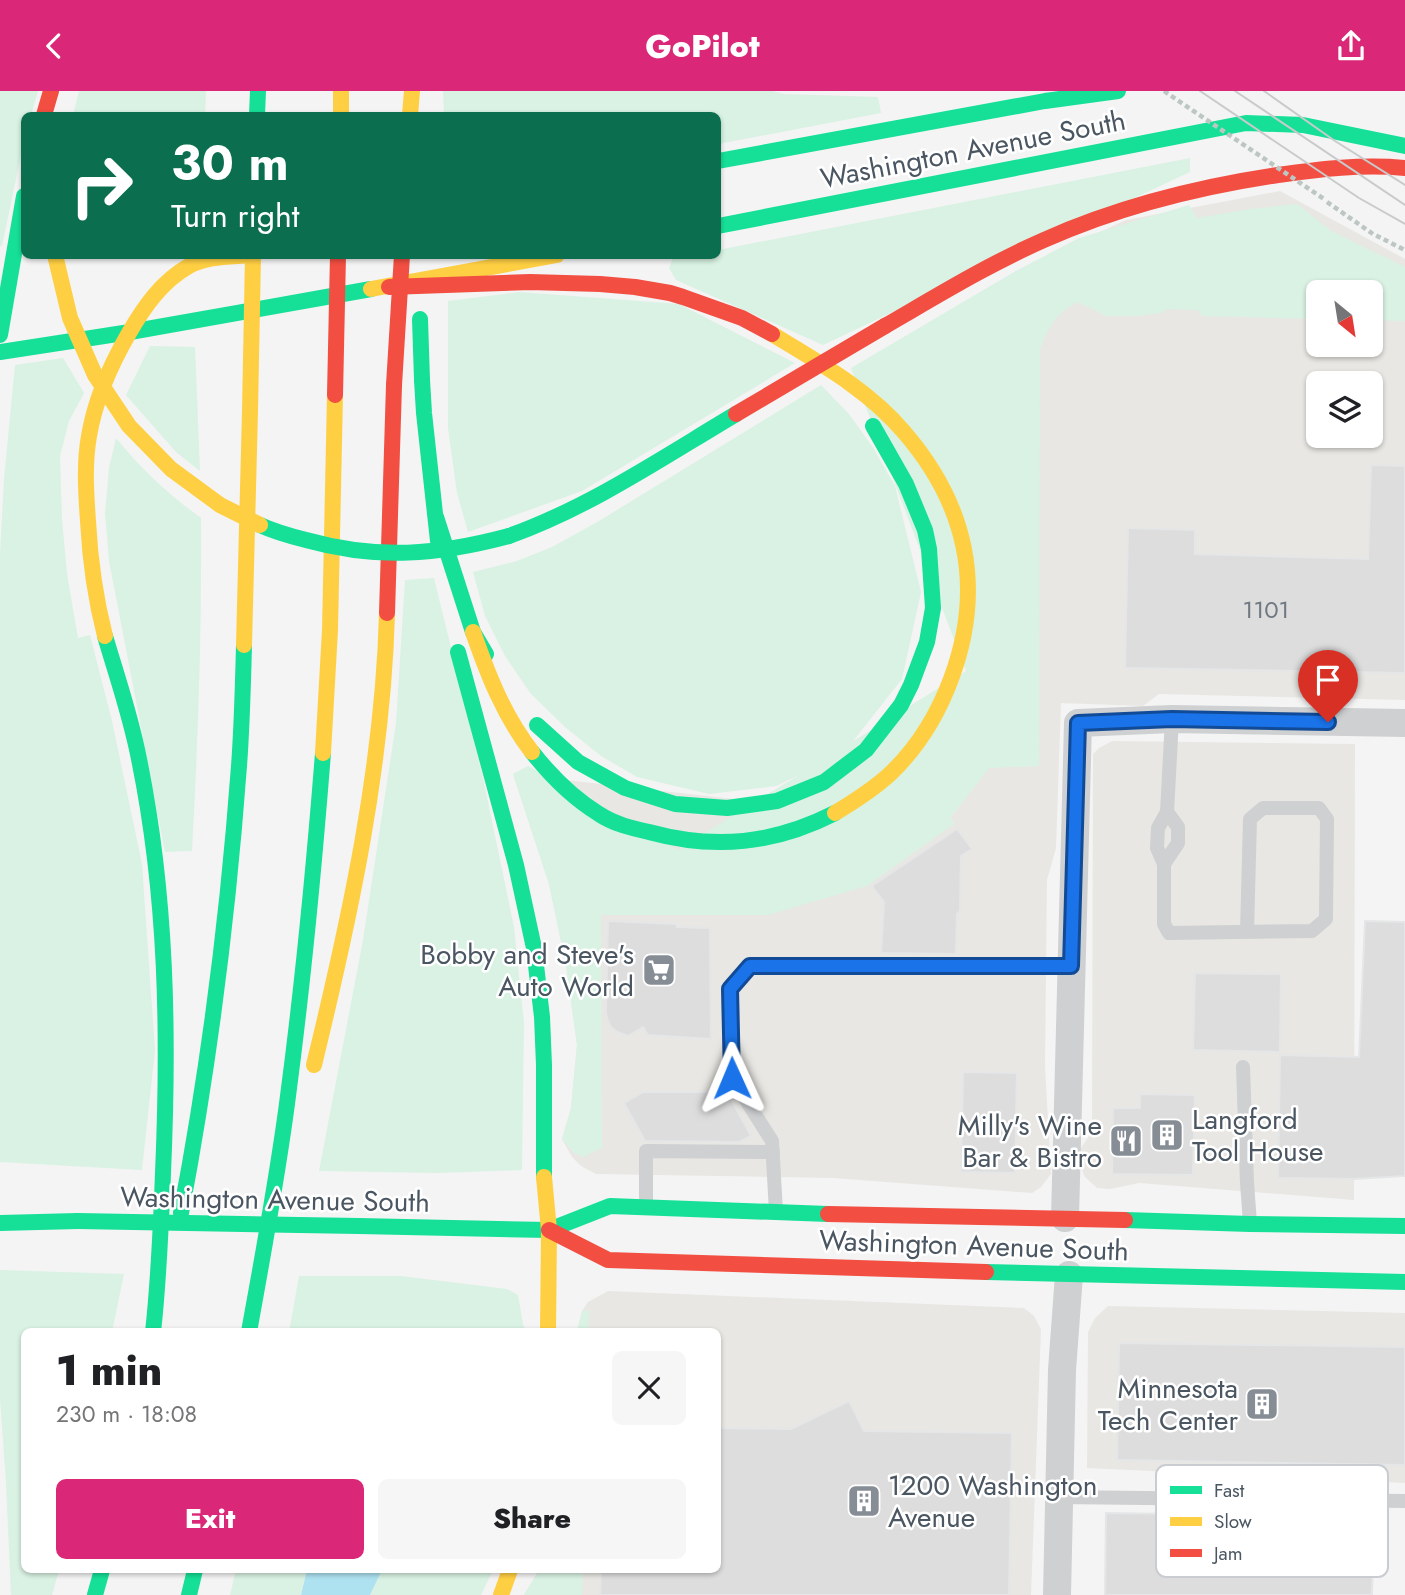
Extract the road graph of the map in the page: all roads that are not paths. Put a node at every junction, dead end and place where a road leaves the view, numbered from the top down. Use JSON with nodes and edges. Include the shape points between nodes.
{"nodes":[{"id":1,"x":51,"y":91,"type":"edge"},
{"id":2,"x":64,"y":91,"type":"edge"},
{"id":3,"x":412,"y":91,"type":"edge"},
{"id":4,"x":1118,"y":91,"type":"edge"},
{"id":5,"x":341,"y":92,"type":"edge"},
{"id":6,"x":45,"y":112,"type":"edge"},
{"id":7,"x":60,"y":112,"type":"edge"},
{"id":8,"x":341,"y":112,"type":"edge"},
{"id":9,"x":412,"y":112,"type":"edge"},
{"id":10,"x":1405,"y":146,"type":"edge"},
{"id":11,"x":721,"y":160,"type":"edge"},
{"id":12,"x":1405,"y":168,"type":"edge"},
{"id":13,"x":21,"y":212,"type":"edge"},
{"id":14,"x":721,"y":225,"type":"edge"},
{"id":15,"x":35,"y":259,"type":"edge"},
{"id":16,"x":44,"y":259,"type":"edge"},
{"id":17,"x":215,"y":259,"type":"edge"},
{"id":18,"x":252,"y":259,"type":"edge"},
{"id":19,"x":338,"y":259,"type":"edge"},
{"id":20,"x":402,"y":259,"type":"edge"},
{"id":21,"x":535,"y":259,"type":"edge"},
{"id":22,"x":0,"y":268,"type":"edge"},
{"id":23,"x":419,"y":269,"type":"dead end"},
{"id":24,"x":389,"y":287,"type":"junction"},
{"id":25,"x":130,"y":332,"type":"junction"},
{"id":26,"x":0,"y":335,"type":"edge"},
{"id":27,"x":0,"y":352,"type":"edge"},
{"id":28,"x":807,"y":356,"type":"junction"},
{"id":29,"x":436,"y":517,"type":"junction"},
{"id":30,"x":445,"y":594,"type":"dead end"},
{"id":31,"x":473,"y":632,"type":"junction"},
{"id":32,"x":453,"y":634,"type":"dead end"},
{"id":33,"x":1172,"y":719,"type":"junction"},
{"id":34,"x":1405,"y":723,"type":"edge"},
{"id":35,"x":1247,"y":932,"type":"junction"},
{"id":36,"x":1071,"y":966,"type":"junction"},
{"id":37,"x":1243,"y":1067,"type":"dead end"},
{"id":38,"x":309,"y":1086,"type":"dead end"},
{"id":39,"x":302,"y":1113,"type":"dead end"},
{"id":40,"x":773,"y":1151,"type":"junction"},
{"id":41,"x":646,"y":1207,"type":"junction"},
{"id":42,"x":776,"y":1213,"type":"junction"},
{"id":43,"x":0,"y":1223,"type":"edge"},
{"id":44,"x":1250,"y":1224,"type":"junction"},
{"id":45,"x":1405,"y":1226,"type":"edge"},
{"id":46,"x":1055,"y":1227,"type":"junction"},
{"id":47,"x":549,"y":1230,"type":"junction"},
{"id":48,"x":1182,"y":1237,"type":"dead end"},
{"id":49,"x":996,"y":1257,"type":"dead end"},
{"id":50,"x":1079,"y":1266,"type":"junction"},
{"id":51,"x":850,"y":1267,"type":"junction"},
{"id":52,"x":1405,"y":1282,"type":"edge"},
{"id":53,"x":255,"y":1301,"type":"junction"},
{"id":54,"x":155,"y":1328,"type":"edge"},
{"id":55,"x":156,"y":1328,"type":"edge"},
{"id":56,"x":250,"y":1328,"type":"edge"},
{"id":57,"x":548,"y":1328,"type":"edge"},
{"id":58,"x":1059,"y":1497,"type":"junction"},
{"id":59,"x":1156,"y":1498,"type":"edge"},
{"id":60,"x":101,"y":1573,"type":"edge"},
{"id":61,"x":194,"y":1573,"type":"edge"},
{"id":62,"x":509,"y":1573,"type":"edge"},
{"id":63,"x":95,"y":1595,"type":"edge"},
{"id":64,"x":189,"y":1595,"type":"edge"},
{"id":65,"x":501,"y":1595,"type":"edge"},
{"id":66,"x":1057,"y":1595,"type":"edge"}],
"edges":[{"from":1,"to":6,"type":"main road"},
{"from":2,"to":7,"type":"main road"},
{"from":3,"to":9,"type":"main road"},
{"from":4,"to":11,"type":"main road","name":"Washington Avenue South"},
{"from":5,"to":8,"type":"main road"},
{"from":10,"to":14,"type":"main road","name":"Washington Avenue South","via":[[1303,125],[1246,123]]},
{"from":12,"to":16,"type":"main road","bridge":true,"via":[[1293,173],[1215,185],[1101,216],[992,265],[543,524],[509,537],[421,553],[342,550],[274,532],[239,516],[180,478],[125,421],[97,380],[74,330],[60,282]]},
{"from":13,"to":26,"type":"main road","bridge":true},
{"from":15,"to":22,"type":"main road"},
{"from":17,"to":25,"type":"main road","via":[[172,278],[147,304]]},
{"from":18,"to":55,"type":"main road","bridge":true,"via":[[239,765],[221,959],[192,1155]]},
{"from":19,"to":53,"type":"main road","bridge":true,"via":[[335,514],[320,812],[298,1028]]},
{"from":20,"to":38,"type":"main road","bridge":true,"via":[[385,656],[376,741],[351,904]]},
{"from":21,"to":24,"type":"main road"},
{"from":23,"to":29,"type":"main road","bridge":true,"via":[[426,440]]},
{"from":24,"to":25,"type":"main road"},
{"from":24,"to":28,"type":"main road","via":[[548,282],[672,294],[748,320]]},
{"from":25,"to":27,"type":"main road"},
{"from":25,"to":54,"type":"main road","via":[[95,411],[86,485],[97,603],[134,735],[163,932],[166,1120]]},
{"from":28,"to":31,"type":"main road","via":[[871,422],[906,482],[929,546],[932,618],[925,650],[913,684],[894,716],[853,762],[806,790],[749,807],[708,808],[640,794],[602,778],[551,741],[510,694]]},
{"from":28,"to":31,"type":"main road","via":[[879,405],[906,433],[947,498],[969,568],[963,645],[951,682],[915,746],[870,792],[812,825],[750,843],[702,843],[614,822],[584,804],[534,754],[504,710]]},
{"from":29,"to":30,"type":"main road"},
{"from":29,"to":31,"type":"main road"},
{"from":32,"to":47,"type":"main road","via":[[534,948],[542,1017]]},
{"from":33,"to":34,"type":"street"},
{"from":33,"to":35,"type":"lane","via":[[1167,812],[1178,827],[1178,843],[1164,864],[1164,924],[1169,933]]},
{"from":33,"to":36,"type":"street","via":[[1078,723]]},
{"from":35,"to":35,"type":"lane","via":[[1312,931],[1326,919],[1327,819],[1319,808],[1264,808],[1250,819]]},
{"from":36,"to":40,"type":"lane","via":[[750,966],[730,989],[732,1078],[772,1141]]},
{"from":36,"to":46,"type":"street"},
{"from":37,"to":44,"type":"lane"},
{"from":39,"to":53,"type":"main road"},
{"from":40,"to":41,"type":"lane","via":[[646,1151]]},
{"from":40,"to":42,"type":"lane"},
{"from":41,"to":42,"type":"main road","name":"Washington Avenue South"},
{"from":41,"to":47,"type":"main road","name":"Washington Avenue South","via":[[610,1206]]},
{"from":42,"to":46,"type":"main road","name":"Washington Avenue South"},
{"from":43,"to":47,"type":"main road","name":"Washington Avenue South","bridge":true},
{"from":44,"to":45,"type":"main road","name":"Washington Avenue South"},
{"from":44,"to":46,"type":"main road","name":"Washington Avenue South"},
{"from":44,"to":48,"type":"main road"},
{"from":47,"to":51,"type":"main road","name":"Washington Avenue South","via":[[608,1260]]},
{"from":47,"to":57,"type":"main road"},
{"from":49,"to":51,"type":"main road"},
{"from":50,"to":51,"type":"main road","name":"Washington Avenue South"},
{"from":50,"to":52,"type":"main road","name":"Washington Avenue South"},
{"from":50,"to":58,"type":"street","via":[[1062,1370]]},
{"from":53,"to":56,"type":"main road"},
{"from":58,"to":59,"type":"lane"},
{"from":58,"to":66,"type":"street"},
{"from":60,"to":63,"type":"main road"},
{"from":61,"to":64,"type":"main road"},
{"from":62,"to":65,"type":"main road"}]}
